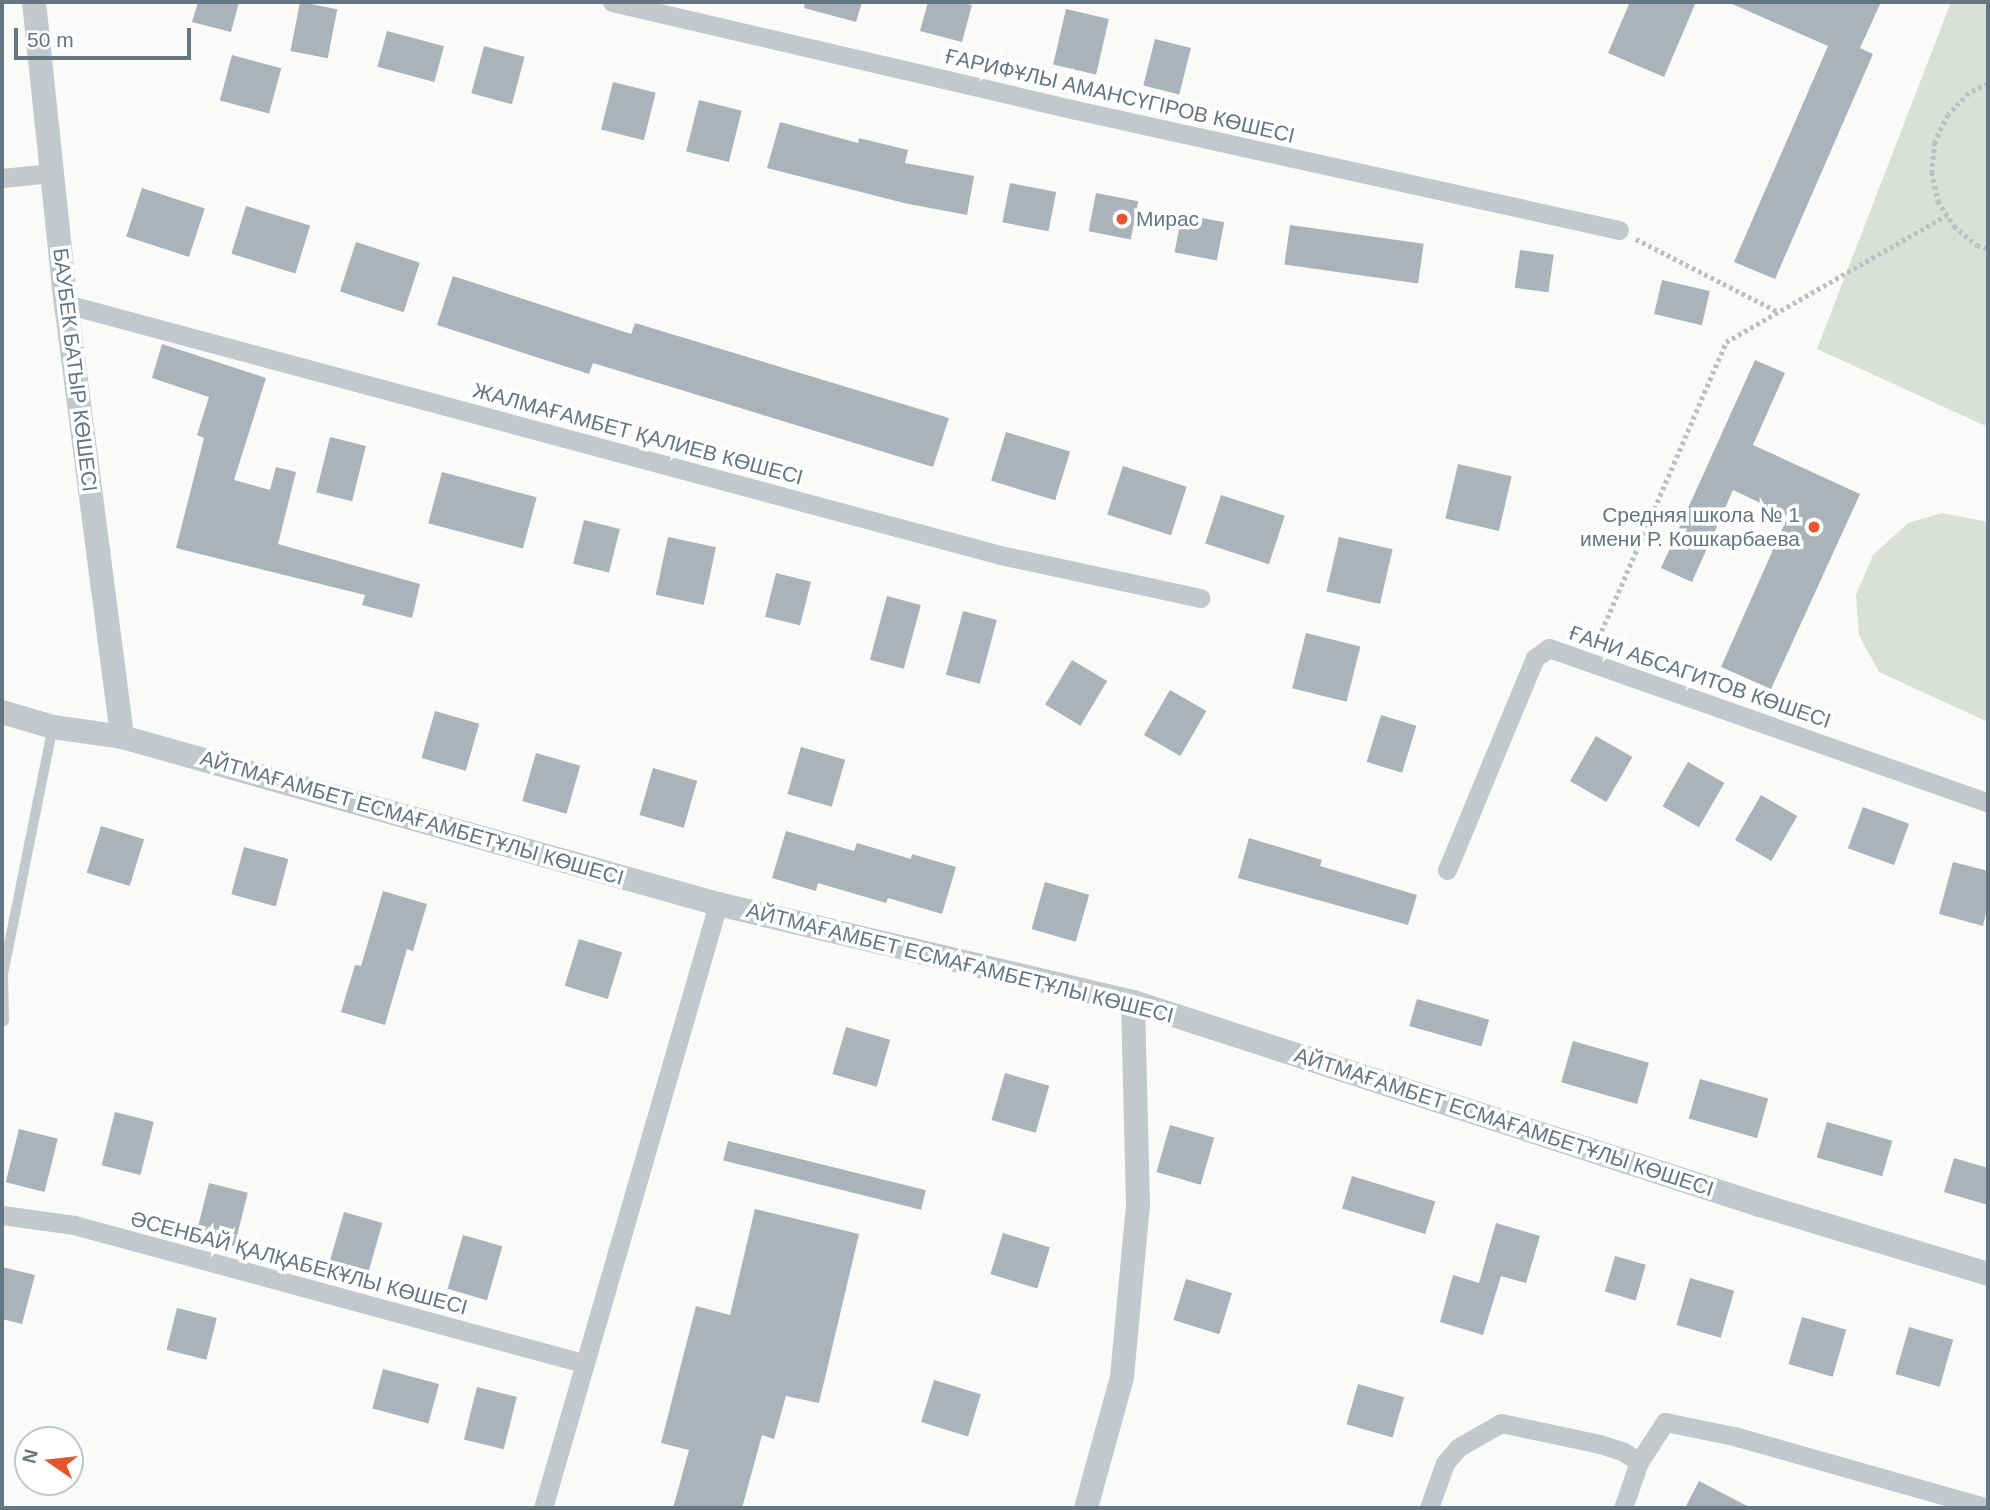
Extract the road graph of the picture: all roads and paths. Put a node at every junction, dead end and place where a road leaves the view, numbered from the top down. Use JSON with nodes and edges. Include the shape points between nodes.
{"nodes":[{"id":1,"x":34,"y":2,"type":"edge"},
{"id":2,"x":612,"y":2,"type":"edge"},
{"id":3,"x":1988,"y":84,"type":"edge"},
{"id":4,"x":51,"y":173,"type":"junction"},
{"id":5,"x":2,"y":178,"type":"edge"},
{"id":6,"x":1947,"y":215,"type":"junction"},
{"id":7,"x":1619,"y":230,"type":"joint"},
{"id":8,"x":1988,"y":249,"type":"edge"},
{"id":9,"x":66,"y":304,"type":"junction"},
{"id":10,"x":1777,"y":311,"type":"junction"},
{"id":11,"x":1200,"y":598,"type":"dead end"},
{"id":12,"x":1589,"y":661,"type":"junction"},
{"id":13,"x":2,"y":712,"type":"edge"},
{"id":14,"x":53,"y":727,"type":"junction"},
{"id":15,"x":122,"y":737,"type":"junction"},
{"id":16,"x":1988,"y":803,"type":"edge"},
{"id":17,"x":1447,"y":870,"type":"dead end"},
{"id":18,"x":718,"y":904,"type":"junction"},
{"id":19,"x":1133,"y":1002,"type":"junction"},
{"id":20,"x":4,"y":1021,"type":"dead end"},
{"id":21,"x":2,"y":1215,"type":"edge"},
{"id":22,"x":1988,"y":1274,"type":"edge"},
{"id":23,"x":583,"y":1363,"type":"junction"},
{"id":24,"x":1639,"y":1462,"type":"junction"},
{"id":25,"x":542,"y":1508,"type":"edge"},
{"id":26,"x":1086,"y":1508,"type":"edge"},
{"id":27,"x":1429,"y":1508,"type":"edge"},
{"id":28,"x":1623,"y":1508,"type":"edge"},
{"id":29,"x":1988,"y":1508,"type":"edge"}],
"edges":[{"from":1,"to":4,"type":"street","name":"БАУБЕК БАТЫР КӨШЕСІ"},
{"from":2,"to":7,"type":"street","name":"ҒАРИФҰЛЫ АМАНСҮГІРОВ КӨШЕСІ"},
{"from":3,"to":6,"type":"path","via":[[1969,93],[1948,115],[1935,142],[1932,172],[1938,201]]},
{"from":4,"to":5,"type":"street"},
{"from":4,"to":9,"type":"street","name":"БАУБЕК БАТЫР КӨШЕСІ"},
{"from":6,"to":8,"type":"path","via":[[1961,232]]},
{"from":6,"to":10,"type":"path"},
{"from":7,"to":10,"type":"path"},
{"from":9,"to":11,"type":"street","name":"ЖАЛМАҒАМБЕТ ҚАЛИЕВ КӨШЕСІ","via":[[1000,555]]},
{"from":9,"to":15,"type":"street","name":"БАУБЕК БАТЫР КӨШЕСІ"},
{"from":10,"to":12,"type":"path","via":[[1726,342]]},
{"from":12,"to":16,"type":"street","name":"ҒАНИ АБСАГИТОВ КӨШЕСІ"},
{"from":12,"to":17,"type":"street","name":"ҒАНИ АБСАГИТОВ КӨШЕСІ","via":[[1549,648],[1535,658]]},
{"from":13,"to":14,"type":"street","name":"АЙТМАҒАМБЕТ ЕСМАҒАМБЕТҰЛЫ КӨШЕСІ"},
{"from":14,"to":15,"type":"street","name":"АЙТМАҒАМБЕТ ЕСМАҒАМБЕТҰЛЫ КӨШЕСІ"},
{"from":14,"to":20,"type":"lane","via":[[3,974]]},
{"from":15,"to":18,"type":"street","name":"АЙТМАҒАМБЕТ ЕСМАҒАМБЕТҰЛЫ КӨШЕСІ"},
{"from":18,"to":19,"type":"street","name":"АЙТМАҒАМБЕТ ЕСМАҒАМБЕТҰЛЫ КӨШЕСІ"},
{"from":18,"to":23,"type":"street"},
{"from":19,"to":22,"type":"street","name":"АЙТМАҒАМБЕТ ЕСМАҒАМБЕТҰЛЫ КӨШЕСІ"},
{"from":19,"to":26,"type":"street","via":[[1138,1205],[1124,1364]]},
{"from":21,"to":23,"type":"street","name":"ӘСЕНБАЙ ҚАЛҚАБЕКҰЛЫ КӨШЕСІ","via":[[74,1225]]},
{"from":23,"to":25,"type":"street"},
{"from":24,"to":27,"type":"street","via":[[1600,1444],[1501,1423],[1460,1447],[1445,1463]]},
{"from":24,"to":28,"type":"street"},
{"from":24,"to":29,"type":"street","via":[[1665,1422],[1734,1436]]}]}
